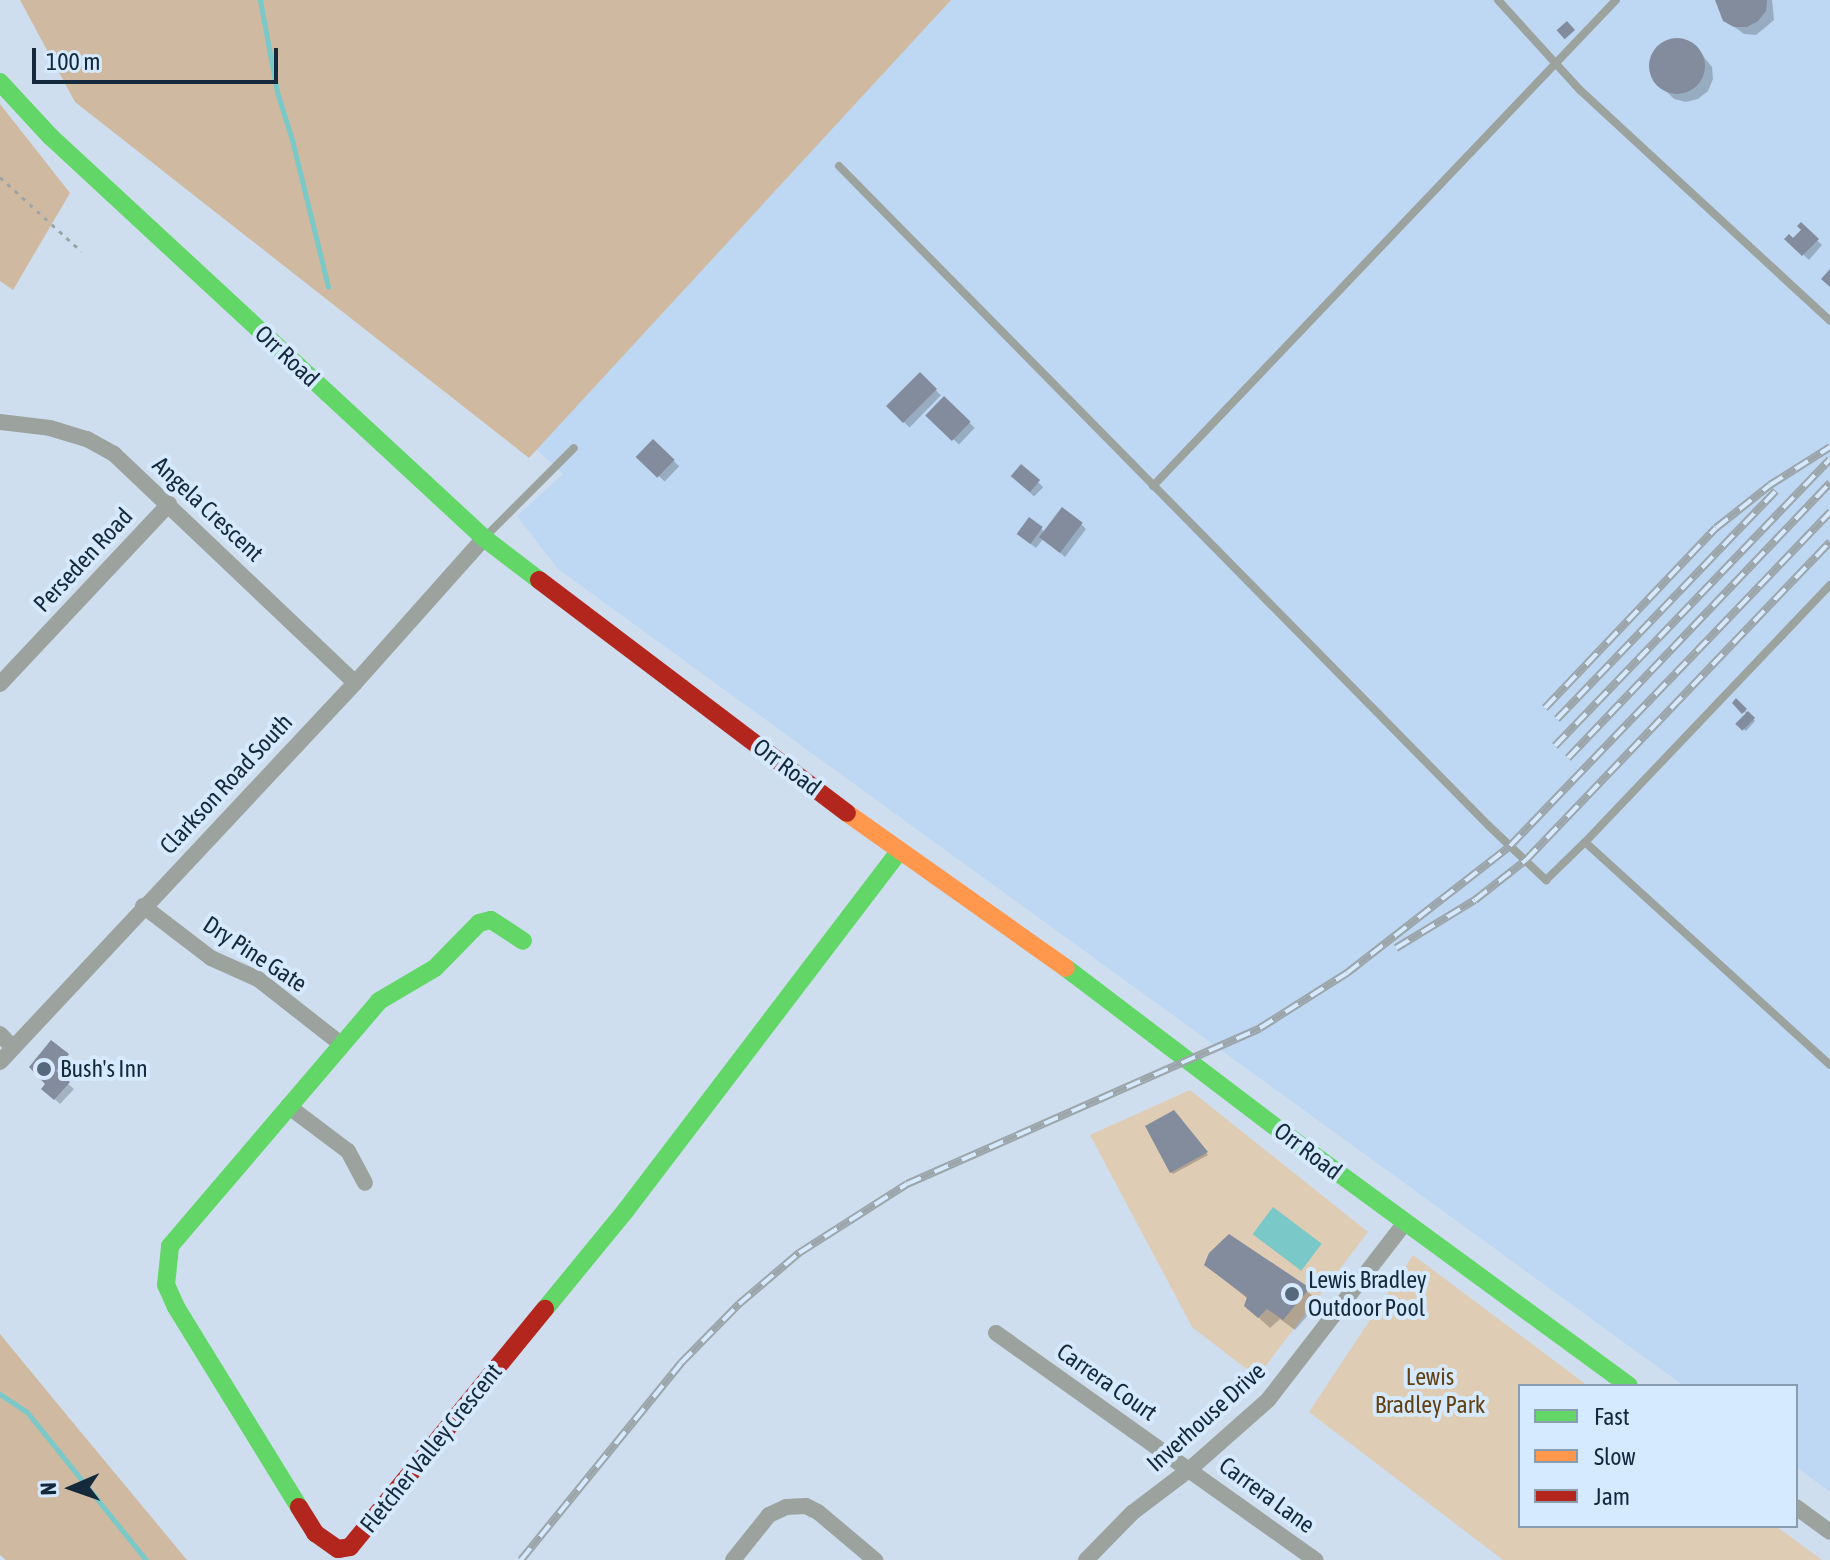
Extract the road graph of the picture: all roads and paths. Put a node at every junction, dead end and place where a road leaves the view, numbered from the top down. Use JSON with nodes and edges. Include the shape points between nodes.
{"nodes":[{"id":1,"x":1498,"y":0,"type":"edge"},
{"id":2,"x":1616,"y":0,"type":"edge"},
{"id":3,"x":1557,"y":63,"type":"junction"},
{"id":4,"x":0,"y":82,"type":"edge"},
{"id":5,"x":839,"y":166,"type":"dead end"},
{"id":6,"x":0,"y":177,"type":"edge"},
{"id":7,"x":81,"y":251,"type":"dead end"},
{"id":8,"x":1830,"y":321,"type":"edge"},
{"id":9,"x":0,"y":422,"type":"edge"},
{"id":10,"x":574,"y":448,"type":"dead end"},
{"id":11,"x":1153,"y":486,"type":"junction"},
{"id":12,"x":169,"y":504,"type":"junction"},
{"id":13,"x":484,"y":538,"type":"junction"},
{"id":14,"x":1830,"y":585,"type":"edge"},
{"id":15,"x":355,"y":683,"type":"junction"},
{"id":16,"x":0,"y":684,"type":"edge"},
{"id":17,"x":1585,"y":842,"type":"junction"},
{"id":18,"x":899,"y":852,"type":"junction"},
{"id":19,"x":143,"y":906,"type":"junction"},
{"id":20,"x":523,"y":941,"type":"dead end"},
{"id":21,"x":0,"y":1034,"type":"edge"},
{"id":22,"x":341,"y":1044,"type":"junction"},
{"id":23,"x":13,"y":1048,"type":"junction"},
{"id":24,"x":0,"y":1062,"type":"edge"},
{"id":25,"x":1830,"y":1065,"type":"edge"},
{"id":26,"x":288,"y":1106,"type":"junction"},
{"id":27,"x":365,"y":1183,"type":"dead end"},
{"id":28,"x":1405,"y":1223,"type":"junction"},
{"id":29,"x":996,"y":1333,"type":"dead end"},
{"id":30,"x":1626,"y":1384,"type":"edge"},
{"id":31,"x":1190,"y":1469,"type":"junction"},
{"id":32,"x":1798,"y":1508,"type":"edge"},
{"id":33,"x":1830,"y":1532,"type":"edge"},
{"id":34,"x":733,"y":1560,"type":"edge"},
{"id":35,"x":875,"y":1560,"type":"edge"},
{"id":36,"x":1086,"y":1560,"type":"edge"},
{"id":37,"x":1316,"y":1560,"type":"edge"}],
"edges":[{"from":1,"to":3,"type":"lane"},
{"from":2,"to":3,"type":"lane"},
{"from":3,"to":8,"type":"lane"},
{"from":3,"to":11,"type":"lane"},
{"from":4,"to":13,"type":"street","name":"Orr Road","via":[[51,137]]},
{"from":5,"to":11,"type":"lane"},
{"from":6,"to":7,"type":"path"},
{"from":9,"to":12,"type":"street","name":"Angela Crescent","via":[[87,439],[114,454]]},
{"from":10,"to":13,"type":"lane"},
{"from":11,"to":17,"type":"lane","via":[[1546,880]]},
{"from":12,"to":15,"type":"street","name":"Angela Crescent"},
{"from":12,"to":16,"type":"street","name":"Perseden Road"},
{"from":13,"to":15,"type":"street","name":"Clarkson Road South"},
{"from":13,"to":18,"type":"street","name":"Orr Road"},
{"from":14,"to":17,"type":"lane"},
{"from":15,"to":19,"type":"street","name":"Clarkson Road South"},
{"from":17,"to":25,"type":"lane"},
{"from":18,"to":26,"type":"street","name":"Fletcher Valley Crescent","via":[[626,1210],[350,1547],[338,1549],[315,1533],[166,1285],[170,1246]]},
{"from":18,"to":28,"type":"street","name":"Orr Road","via":[[1055,959]]},
{"from":19,"to":22,"type":"street","name":"Dry Pine Gate","via":[[211,958],[258,979]]},
{"from":19,"to":23,"type":"street","name":"Clarkson Road South"},
{"from":20,"to":22,"type":"street","name":"Fletcher Valley Crescent","via":[[491,920],[479,923],[435,968],[379,1001]]},
{"from":21,"to":23,"type":"street"},
{"from":22,"to":26,"type":"street","name":"Fletcher Valley Crescent"},
{"from":23,"to":24,"type":"street","name":"Clarkson Road South"},
{"from":26,"to":27,"type":"street","via":[[348,1151]]},
{"from":28,"to":30,"type":"street","name":"Orr Road"},
{"from":28,"to":31,"type":"street","name":"Inverhouse Drive","via":[[1268,1400]]},
{"from":29,"to":31,"type":"street","name":"Carrera Court"},
{"from":31,"to":36,"type":"street","name":"Inverhouse Drive","via":[[1132,1513]]},
{"from":31,"to":37,"type":"street","name":"Carrera Lane"},
{"from":32,"to":33,"type":"street"},
{"from":34,"to":35,"type":"street","via":[[769,1515],[806,1506]]}]}
